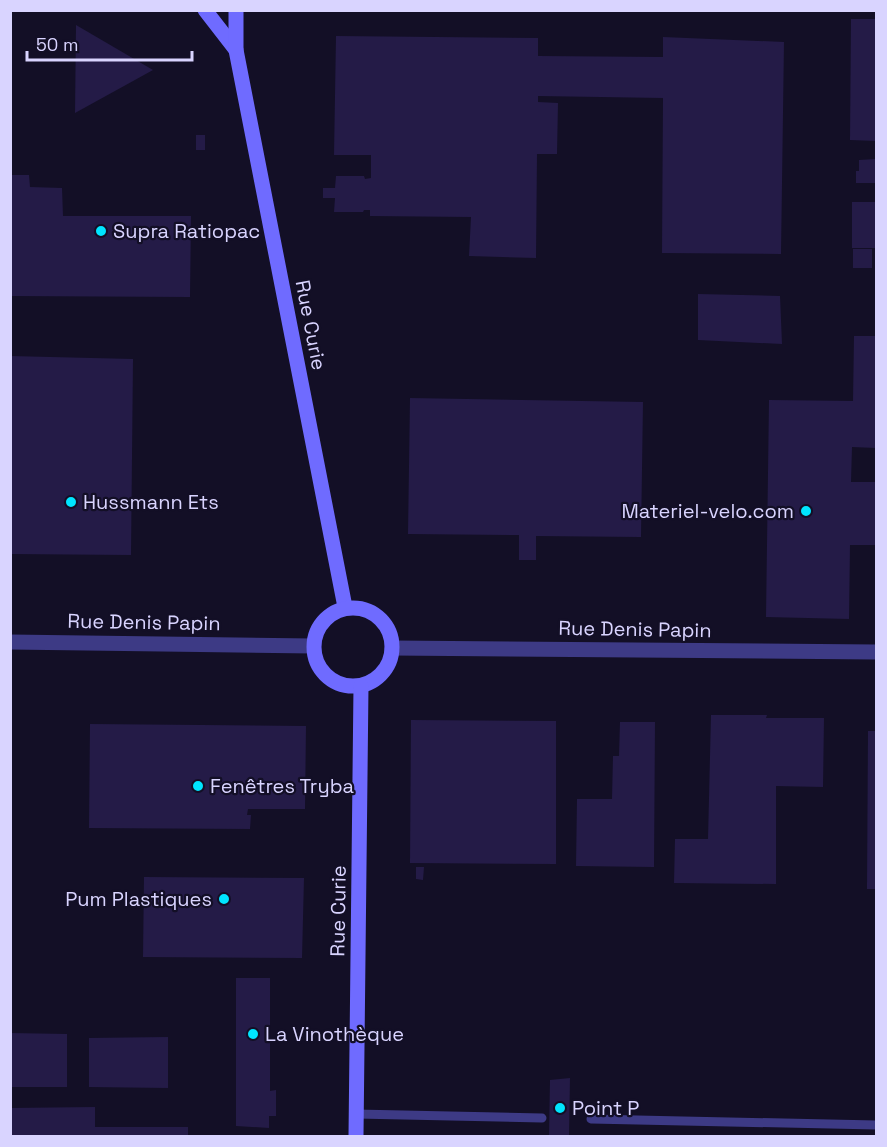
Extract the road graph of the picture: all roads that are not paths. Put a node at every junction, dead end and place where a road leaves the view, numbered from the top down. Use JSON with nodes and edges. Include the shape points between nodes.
{"nodes":[{"id":1,"x":205,"y":10,"type":"edge"},
{"id":2,"x":236,"y":10,"type":"edge"},
{"id":3,"x":237,"y":50,"type":"junction"},
{"id":4,"x":345,"y":607,"type":"junction"},
{"id":5,"x":10,"y":642,"type":"edge"},
{"id":6,"x":313,"y":646,"type":"junction"},
{"id":7,"x":393,"y":648,"type":"junction"},
{"id":8,"x":876,"y":651,"type":"edge"},
{"id":9,"x":361,"y":686,"type":"junction"},
{"id":10,"x":356,"y":1114,"type":"junction"},
{"id":11,"x":542,"y":1118,"type":"dead end"},
{"id":12,"x":591,"y":1119,"type":"dead end"},
{"id":13,"x":876,"y":1125,"type":"edge"},
{"id":14,"x":356,"y":1137,"type":"edge"}],
"edges":[{"from":1,"to":3,"type":"main road","name":"Rue Curie"},
{"from":2,"to":3,"type":"main road","name":"Rue Curie"},
{"from":3,"to":4,"type":"main road","name":"Rue Curie"},
{"from":4,"to":6,"type":"main road","via":[[322,621]]},
{"from":4,"to":7,"type":"main road","via":[[363,608],[379,616],[389,630]]},
{"from":5,"to":6,"type":"street","name":"Rue Denis Papin"},
{"from":6,"to":9,"type":"main road","via":[[322,672],[333,681]]},
{"from":7,"to":8,"type":"street","name":"Rue Denis Papin"},
{"from":7,"to":9,"type":"main road","via":[[383,672]]},
{"from":9,"to":10,"type":"main road","name":"Rue Curie"},
{"from":10,"to":11,"type":"lane"},
{"from":10,"to":14,"type":"main road","name":"Rue Curie"},
{"from":12,"to":13,"type":"lane"}]}
